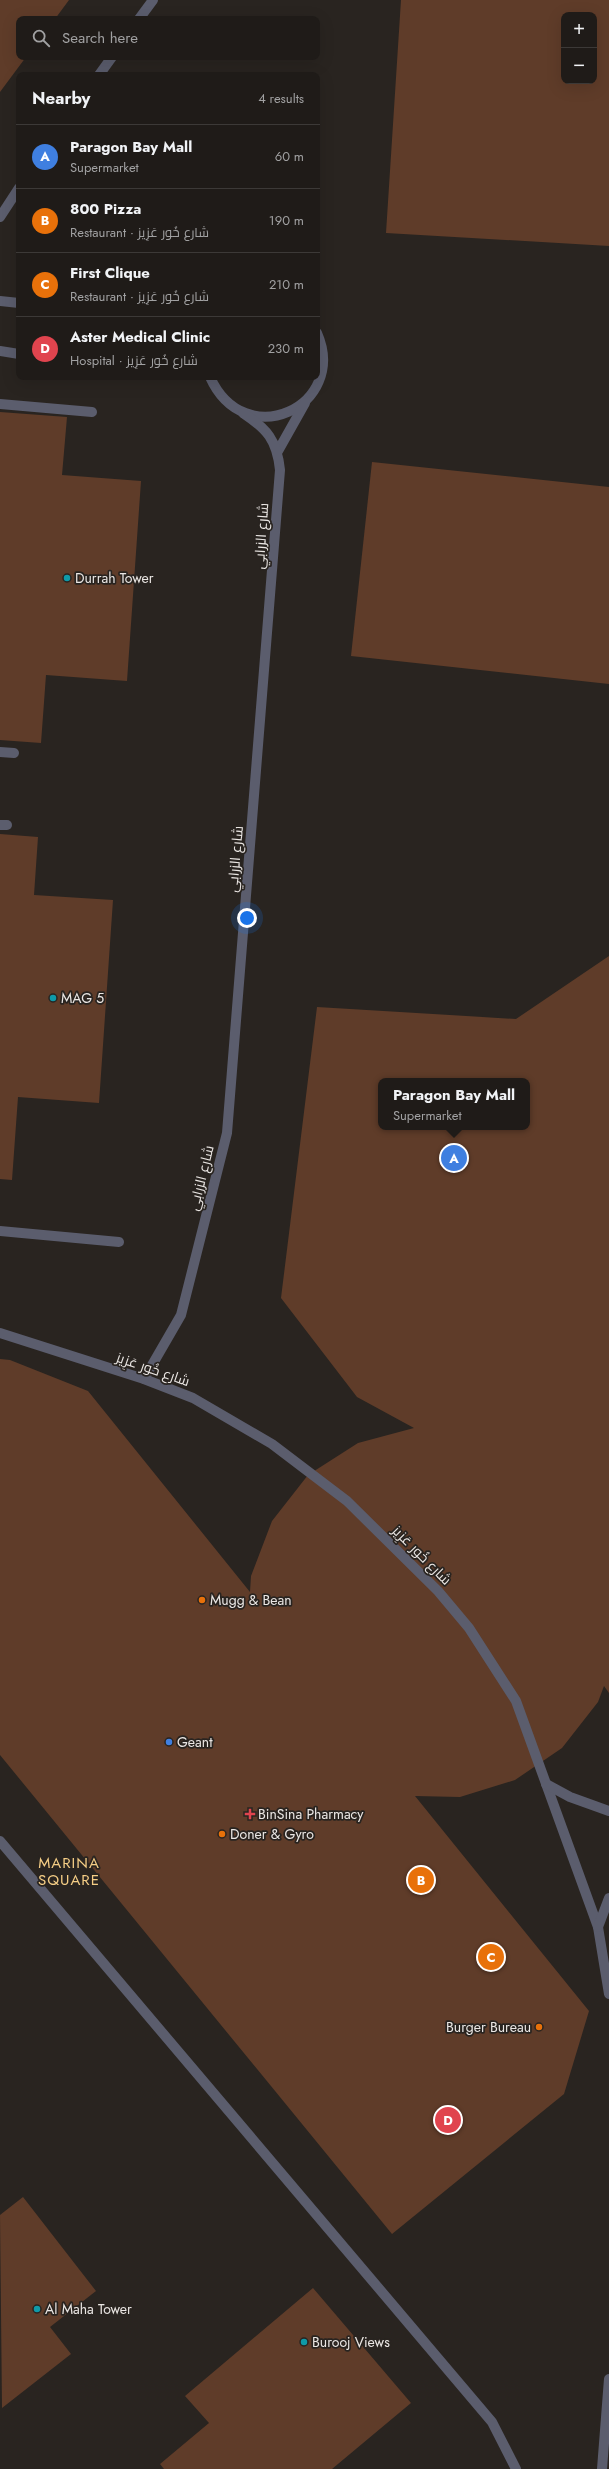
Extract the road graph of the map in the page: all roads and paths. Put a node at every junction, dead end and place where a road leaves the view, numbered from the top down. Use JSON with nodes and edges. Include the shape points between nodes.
{"nodes":[{"id":1,"x":153,"y":0,"type":"edge"},
{"id":2,"x":141,"y":16,"type":"edge"},
{"id":3,"x":110,"y":60,"type":"edge"},
{"id":4,"x":101,"y":72,"type":"edge"},
{"id":5,"x":16,"y":193,"type":"edge"},
{"id":6,"x":0,"y":217,"type":"edge"},
{"id":7,"x":0,"y":301,"type":"edge"},
{"id":8,"x":16,"y":303,"type":"edge"},
{"id":9,"x":320,"y":340,"type":"edge"},
{"id":10,"x":0,"y":351,"type":"edge"},
{"id":11,"x":16,"y":354,"type":"edge"},
{"id":12,"x":212,"y":380,"type":"edge"},
{"id":13,"x":320,"y":380,"type":"edge"},
{"id":14,"x":320,"y":380,"type":"edge"},
{"id":15,"x":305,"y":402,"type":"junction"},
{"id":16,"x":0,"y":404,"type":"edge"},
{"id":17,"x":92,"y":412,"type":"dead end"},
{"id":18,"x":243,"y":413,"type":"junction"},
{"id":19,"x":278,"y":451,"type":"junction"},
{"id":20,"x":0,"y":752,"type":"edge"},
{"id":21,"x":14,"y":753,"type":"dead end"},
{"id":22,"x":0,"y":1231,"type":"edge"},
{"id":23,"x":119,"y":1242,"type":"dead end"},
{"id":24,"x":0,"y":1333,"type":"edge"},
{"id":25,"x":144,"y":1379,"type":"junction"},
{"id":26,"x":546,"y":1784,"type":"junction"},
{"id":27,"x":609,"y":1811,"type":"edge"},
{"id":28,"x":0,"y":1841,"type":"edge"},
{"id":29,"x":609,"y":1898,"type":"edge"},
{"id":30,"x":598,"y":1927,"type":"junction"},
{"id":31,"x":609,"y":1994,"type":"edge"},
{"id":32,"x":609,"y":2379,"type":"edge"},
{"id":33,"x":516,"y":2469,"type":"edge"},
{"id":34,"x":602,"y":2469,"type":"edge"}],
"edges":[{"from":1,"to":2,"type":"street"},
{"from":3,"to":4,"type":"street"},
{"from":5,"to":6,"type":"street"},
{"from":7,"to":8,"type":"street"},
{"from":9,"to":14,"type":"street","via":[[324,359]]},
{"from":10,"to":11,"type":"street"},
{"from":12,"to":18,"type":"street","name":"شارع الزرابي","via":[[228,405]]},
{"from":13,"to":15,"type":"street","via":[[316,390]]},
{"from":15,"to":18,"type":"street","via":[[276,417],[259,417]]},
{"from":15,"to":19,"type":"street"},
{"from":16,"to":17,"type":"street"},
{"from":18,"to":19,"type":"street","name":"شارع الزرابي","via":[[261,425]]},
{"from":19,"to":25,"type":"street","name":"شارع الزرابي","via":[[280,470],[265,677],[226,1134],[181,1315]]},
{"from":20,"to":21,"type":"street"},
{"from":22,"to":23,"type":"street"},
{"from":24,"to":25,"type":"street","name":"شارع خُور عَزِيز"},
{"from":25,"to":26,"type":"street","name":"شارع خُور عَزِيز","via":[[193,1398],[272,1444],[347,1501],[433,1586],[469,1628],[516,1701]]},
{"from":26,"to":27,"type":"street","via":[[570,1797]]},
{"from":26,"to":30,"type":"street","name":"شارع خُور عَزِيز"},
{"from":28,"to":33,"type":"street","via":[[492,2422]]},
{"from":29,"to":30,"type":"street"},
{"from":30,"to":31,"type":"street","name":"شارع خُور عَزِيز"},
{"from":32,"to":34,"type":"street"}]}
